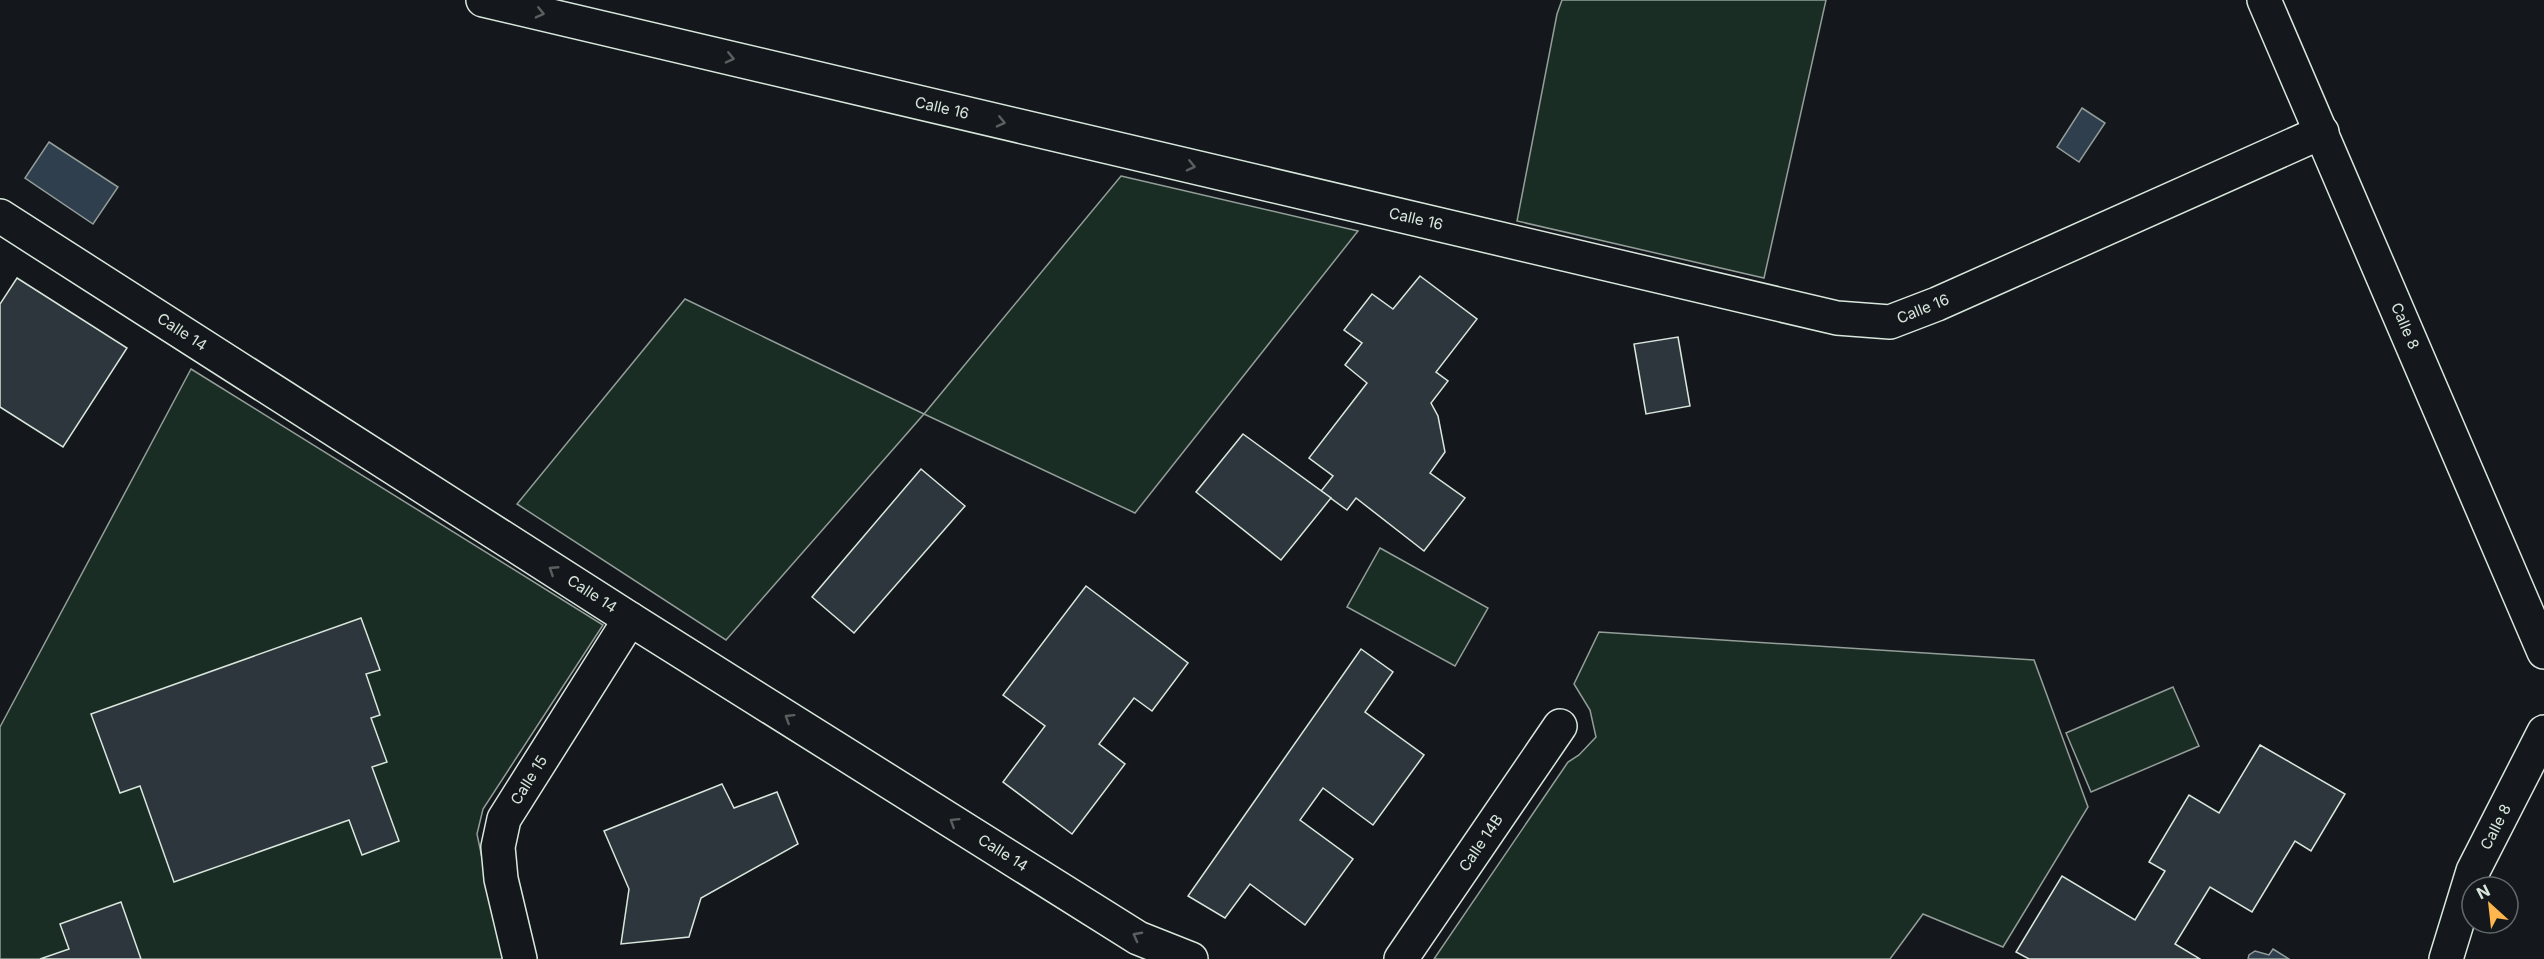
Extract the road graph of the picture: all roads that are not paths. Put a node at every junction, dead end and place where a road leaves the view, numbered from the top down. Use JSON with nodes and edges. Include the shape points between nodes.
{"nodes":[{"id":1,"x":483,"y":0,"type":"edge"},
{"id":2,"x":2264,"y":0,"type":"edge"},
{"id":3,"x":2322,"y":132,"type":"junction"},
{"id":4,"x":0,"y":216,"type":"edge"},
{"id":5,"x":630,"y":619,"type":"junction"},
{"id":6,"x":2544,"y":652,"type":"edge"},
{"id":7,"x":1560,"y":726,"type":"dead end"},
{"id":8,"x":2544,"y":732,"type":"edge"},
{"id":9,"x":520,"y":959,"type":"edge"},
{"id":10,"x":1191,"y":959,"type":"edge"},
{"id":11,"x":1401,"y":959,"type":"edge"},
{"id":12,"x":2446,"y":959,"type":"edge"}],
"edges":[{"from":1,"to":3,"type":"street","name":"Calle 16","one_way":true,"via":[[1838,318],[1890,322]]},
{"from":2,"to":3,"type":"street","name":"Calle 8"},
{"from":3,"to":6,"type":"street","name":"Calle 8"},
{"from":5,"to":4,"type":"street","name":"Calle 14","one_way":true},
{"from":5,"to":9,"type":"street","name":"Calle 15","via":[[504,819],[498,847],[501,879]]},
{"from":10,"to":5,"type":"street","name":"Calle 14","one_way":true,"via":[[1138,938]]},
{"from":7,"to":11,"type":"street","name":"Calle 14B"},
{"from":8,"to":12,"type":"street","name":"Calle 8","via":[[2473,872]]}]}
